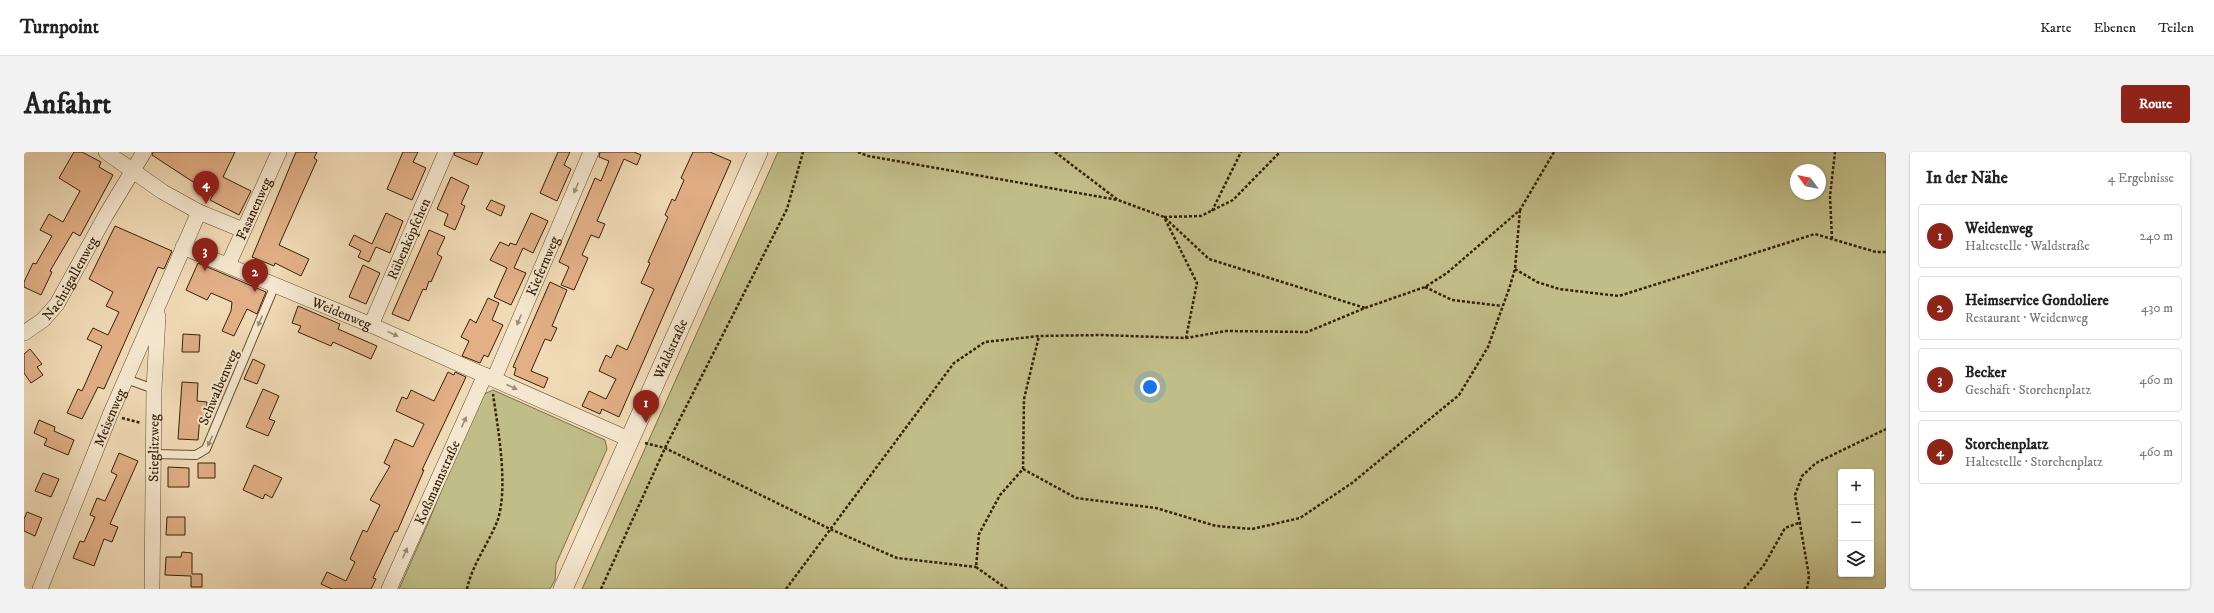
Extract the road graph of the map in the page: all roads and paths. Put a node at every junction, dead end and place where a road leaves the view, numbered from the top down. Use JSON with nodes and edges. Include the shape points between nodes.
{"nodes":[{"id":1,"x":106,"y":152,"type":"edge"},
{"id":2,"x":144,"y":152,"type":"edge"},
{"id":3,"x":279,"y":152,"type":"edge"},
{"id":4,"x":446,"y":152,"type":"edge"},
{"id":5,"x":591,"y":152,"type":"edge"},
{"id":6,"x":758,"y":152,"type":"edge"},
{"id":7,"x":803,"y":152,"type":"edge"},
{"id":8,"x":858,"y":152,"type":"edge"},
{"id":9,"x":1055,"y":152,"type":"edge"},
{"id":10,"x":1241,"y":152,"type":"edge"},
{"id":11,"x":1280,"y":152,"type":"edge"},
{"id":12,"x":1554,"y":152,"type":"edge"},
{"id":13,"x":1836,"y":152,"type":"edge"},
{"id":14,"x":133,"y":171,"type":"junction"},
{"id":15,"x":1118,"y":200,"type":"junction"},
{"id":16,"x":1520,"y":210,"type":"junction"},
{"id":17,"x":1212,"y":211,"type":"junction"},
{"id":18,"x":199,"y":212,"type":"junction"},
{"id":19,"x":1164,"y":217,"type":"junction"},
{"id":20,"x":243,"y":230,"type":"junction"},
{"id":21,"x":1832,"y":239,"type":"junction"},
{"id":22,"x":184,"y":247,"type":"junction"},
{"id":23,"x":1886,"y":252,"type":"edge"},
{"id":24,"x":228,"y":265,"type":"junction"},
{"id":25,"x":1515,"y":269,"type":"junction"},
{"id":26,"x":275,"y":285,"type":"junction"},
{"id":27,"x":1424,"y":287,"type":"junction"},
{"id":28,"x":1502,"y":306,"type":"junction"},
{"id":29,"x":158,"y":308,"type":"junction"},
{"id":30,"x":1365,"y":308,"type":"junction"},
{"id":31,"x":371,"y":325,"type":"junction"},
{"id":32,"x":24,"y":334,"type":"edge"},
{"id":33,"x":1039,"y":336,"type":"junction"},
{"id":34,"x":1186,"y":338,"type":"junction"},
{"id":35,"x":490,"y":377,"type":"junction"},
{"id":36,"x":126,"y":379,"type":"junction"},
{"id":37,"x":154,"y":390,"type":"junction"},
{"id":38,"x":110,"y":415,"type":"junction"},
{"id":39,"x":154,"y":427,"type":"junction"},
{"id":40,"x":1886,"y":429,"type":"edge"},
{"id":41,"x":631,"y":440,"type":"junction"},
{"id":42,"x":665,"y":448,"type":"junction"},
{"id":43,"x":154,"y":454,"type":"junction"},
{"id":44,"x":1023,"y":469,"type":"junction"},
{"id":45,"x":1801,"y":522,"type":"junction"},
{"id":46,"x":830,"y":530,"type":"junction"},
{"id":47,"x":976,"y":567,"type":"junction"},
{"id":48,"x":40,"y":589,"type":"edge"},
{"id":49,"x":152,"y":589,"type":"edge"},
{"id":50,"x":389,"y":589,"type":"edge"},
{"id":51,"x":467,"y":589,"type":"edge"},
{"id":52,"x":563,"y":589,"type":"edge"},
{"id":53,"x":601,"y":589,"type":"edge"},
{"id":54,"x":786,"y":589,"type":"edge"},
{"id":55,"x":1007,"y":589,"type":"edge"},
{"id":56,"x":1744,"y":589,"type":"edge"},
{"id":57,"x":1807,"y":589,"type":"edge"}],
"edges":[{"from":1,"to":14,"type":"street"},
{"from":2,"to":14,"type":"street","name":"Nachtigallenweg"},
{"from":3,"to":20,"type":"street","name":"Fasanenweg"},
{"from":4,"to":31,"type":"street","name":"Rübenköpfchen"},
{"from":5,"to":35,"type":"street","name":"Kiefernweg","one_way":true},
{"from":6,"to":41,"type":"street","name":"Waldstraße"},
{"from":7,"to":42,"type":"path","via":[[787,209]]},
{"from":8,"to":15,"type":"path","via":[[868,156]]},
{"from":9,"to":15,"type":"path"},
{"from":10,"to":17,"type":"path"},
{"from":11,"to":17,"type":"path","via":[[1233,200]]},
{"from":12,"to":16,"type":"path"},
{"from":13,"to":21,"type":"path","via":[[1830,196]]},
{"from":14,"to":18,"type":"street","via":[[163,192]]},
{"from":14,"to":32,"type":"street","name":"Nachtigallenweg","via":[[57,304],[43,320]]},
{"from":15,"to":19,"type":"path"},
{"from":16,"to":25,"type":"path"},
{"from":16,"to":27,"type":"path","via":[[1447,273]]},
{"from":17,"to":19,"type":"path","via":[[1201,216]]},
{"from":18,"to":20,"type":"street"},
{"from":18,"to":22,"type":"street","name":"Meisenweg"},
{"from":19,"to":30,"type":"path","via":[[1208,259]]},
{"from":19,"to":34,"type":"path","via":[[1197,283]]},
{"from":20,"to":24,"type":"street","name":"Fasanenweg"},
{"from":21,"to":23,"type":"path","via":[[1876,252]]},
{"from":21,"to":25,"type":"path","via":[[1815,234],[1619,296],[1559,288],[1537,282]]},
{"from":22,"to":24,"type":"street","name":"Weidenweg"},
{"from":22,"to":29,"type":"street","name":"Meisenweg"},
{"from":24,"to":26,"type":"street","name":"Weidenweg"},
{"from":25,"to":28,"type":"path"},
{"from":26,"to":31,"type":"street","name":"Weidenweg"},
{"from":26,"to":43,"type":"lane","name":"Schwalbenweg","one_way":true,"via":[[206,449],[196,455]]},
{"from":27,"to":28,"type":"path","via":[[1452,300]]},
{"from":27,"to":30,"type":"path"},
{"from":28,"to":44,"type":"path","via":[[1488,347],[1459,395],[1352,483],[1300,518],[1252,529],[1216,526],[1156,508],[1076,498]]},
{"from":29,"to":36,"type":"street","name":"Meisenweg"},
{"from":29,"to":37,"type":"street","name":"Stieglitzweg"},
{"from":30,"to":34,"type":"path","via":[[1307,332],[1226,331]]},
{"from":31,"to":35,"type":"street","name":"Weidenweg","one_way":true},
{"from":33,"to":34,"type":"path"},
{"from":33,"to":44,"type":"path","via":[[1024,399]]},
{"from":33,"to":46,"type":"path","via":[[985,342],[954,363]]},
{"from":35,"to":41,"type":"street","name":"Weidenweg","one_way":true},
{"from":50,"to":35,"type":"street","name":"Koßmannstraße","one_way":true},
{"from":35,"to":51,"type":"path","via":[[499,423],[502,504]]},
{"from":36,"to":37,"type":"lane"},
{"from":36,"to":38,"type":"street","name":"Meisenweg"},
{"from":37,"to":39,"type":"street","name":"Stieglitzweg"},
{"from":38,"to":39,"type":"path"},
{"from":38,"to":48,"type":"street","name":"Meisenweg"},
{"from":39,"to":43,"type":"street","name":"Stieglitzweg"},
{"from":40,"to":45,"type":"path","via":[[1816,463],[1802,476],[1795,495]]},
{"from":41,"to":42,"type":"path"},
{"from":41,"to":52,"type":"street","name":"Waldstraße"},
{"from":42,"to":46,"type":"path"},
{"from":42,"to":53,"type":"path"},
{"from":43,"to":49,"type":"street","name":"Stieglitzweg"},
{"from":44,"to":47,"type":"path","via":[[1000,495],[979,534]]},
{"from":45,"to":56,"type":"path","via":[[1785,528],[1764,565]]},
{"from":45,"to":57,"type":"path","via":[[1809,576]]},
{"from":46,"to":47,"type":"path","via":[[897,558]]},
{"from":46,"to":54,"type":"path"},
{"from":47,"to":55,"type":"path"}]}
